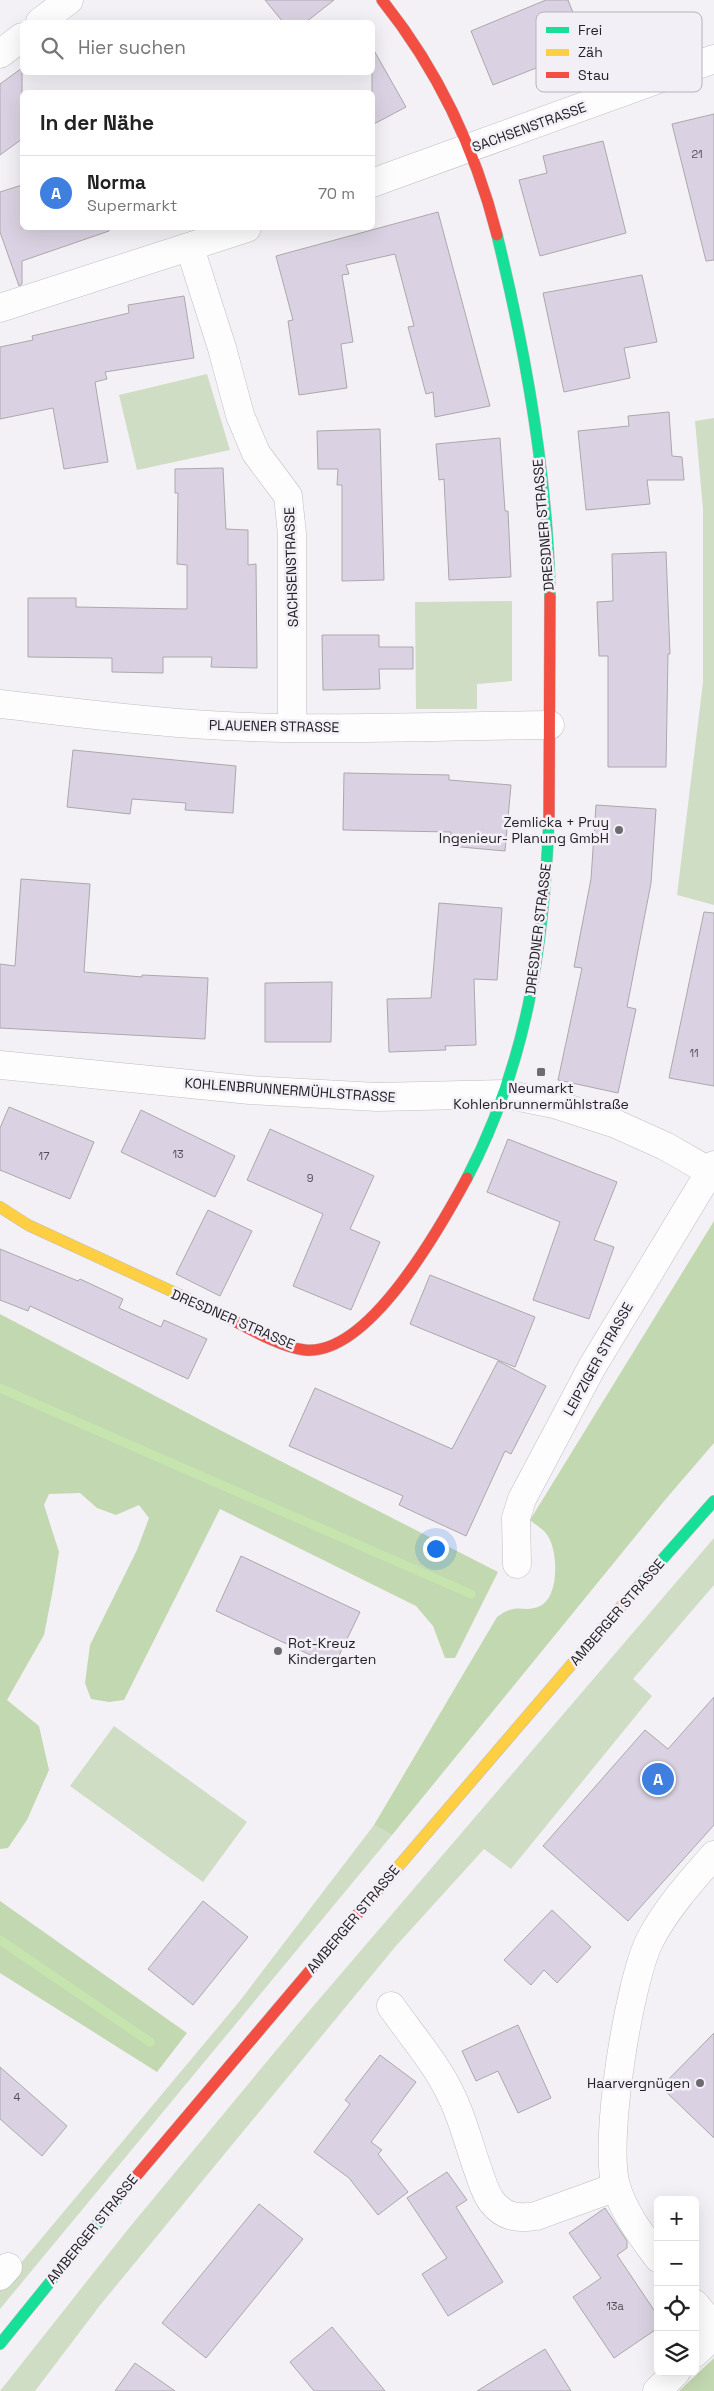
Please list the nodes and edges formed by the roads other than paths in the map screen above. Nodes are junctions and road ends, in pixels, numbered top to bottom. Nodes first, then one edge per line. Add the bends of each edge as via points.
1 (69, 0) edge
2 (382, 0) edge
3 (43, 20) edge
4 (20, 39) edge
5 (0, 54) edge
6 (714, 59) edge
7 (702, 63) edge
8 (625, 92) edge
9 (470, 149) junction
10 (375, 182) edge
11 (241, 230) edge
12 (190, 248) junction
13 (3, 301) edge
14 (0, 704) edge
15 (550, 725) junction
16 (292, 727) junction
17 (0, 1065) edge
18 (505, 1094) junction
19 (713, 1170) edge
20 (0, 1208) edge
21 (714, 1501) edge
22 (517, 1564) dead end
23 (714, 1855) edge
24 (391, 2006) dead end
25 (616, 2187) junction
26 (654, 2252) edge
27 (699, 2309) edge
28 (714, 2327) edge
29 (714, 2335) edge
30 (0, 2344) edge
31 (699, 2349) edge
32 (672, 2376) edge
33 (657, 2391) edge

1 - 3 street
2 - 9 street, DRESDNER STRASSE via 414,41
4 - 5 street
6 - 7 street, SACHSENSTRASSE
8 - 9 street, SACHSENSTRASSE
9 - 10 street, SACHSENSTRASSE
9 - 15 street, DRESDNER STRASSE via 487,197 516,313 528,378 550,592
11 - 12 street
12 - 13 street
12 - 16 street, SACHSENSTRASSE via 240,415 256,453 288,496 292,534
14 - 16 street, PLAUENER STRASSE via 208,725
15 - 16 street, PLAUENER STRASSE
15 - 18 street, DRESDNER STRASSE via 546,884 541,929 530,1002
17 - 18 street, KOHLENBRUNNERMÜHLSTRASSE via 250,1090 377,1097
18 - 19 street, KOHLENBRUNNERMÜHLSTRASSE via 554,1104 616,1124
18 - 20 street, DRESDNER STRASSE via 438,1228 405,1280 355,1330 329,1347 305,1350 278,1341 28,1225
19 - 22 street, LEIPZIGER STRASSE via 592,1367 522,1499 516,1518
21 - 30 street, AMBERGER STRASSE via 172,2132
23 - 25 street via 688,1884 650,1940 640,1965 628,2021 612,2140
24 - 25 street via 451,2095 483,2184 499,2210 508,2216 536,2216
25 - 26 street via 630,2218
27 - 28 street
29 - 31 street
32 - 33 street

